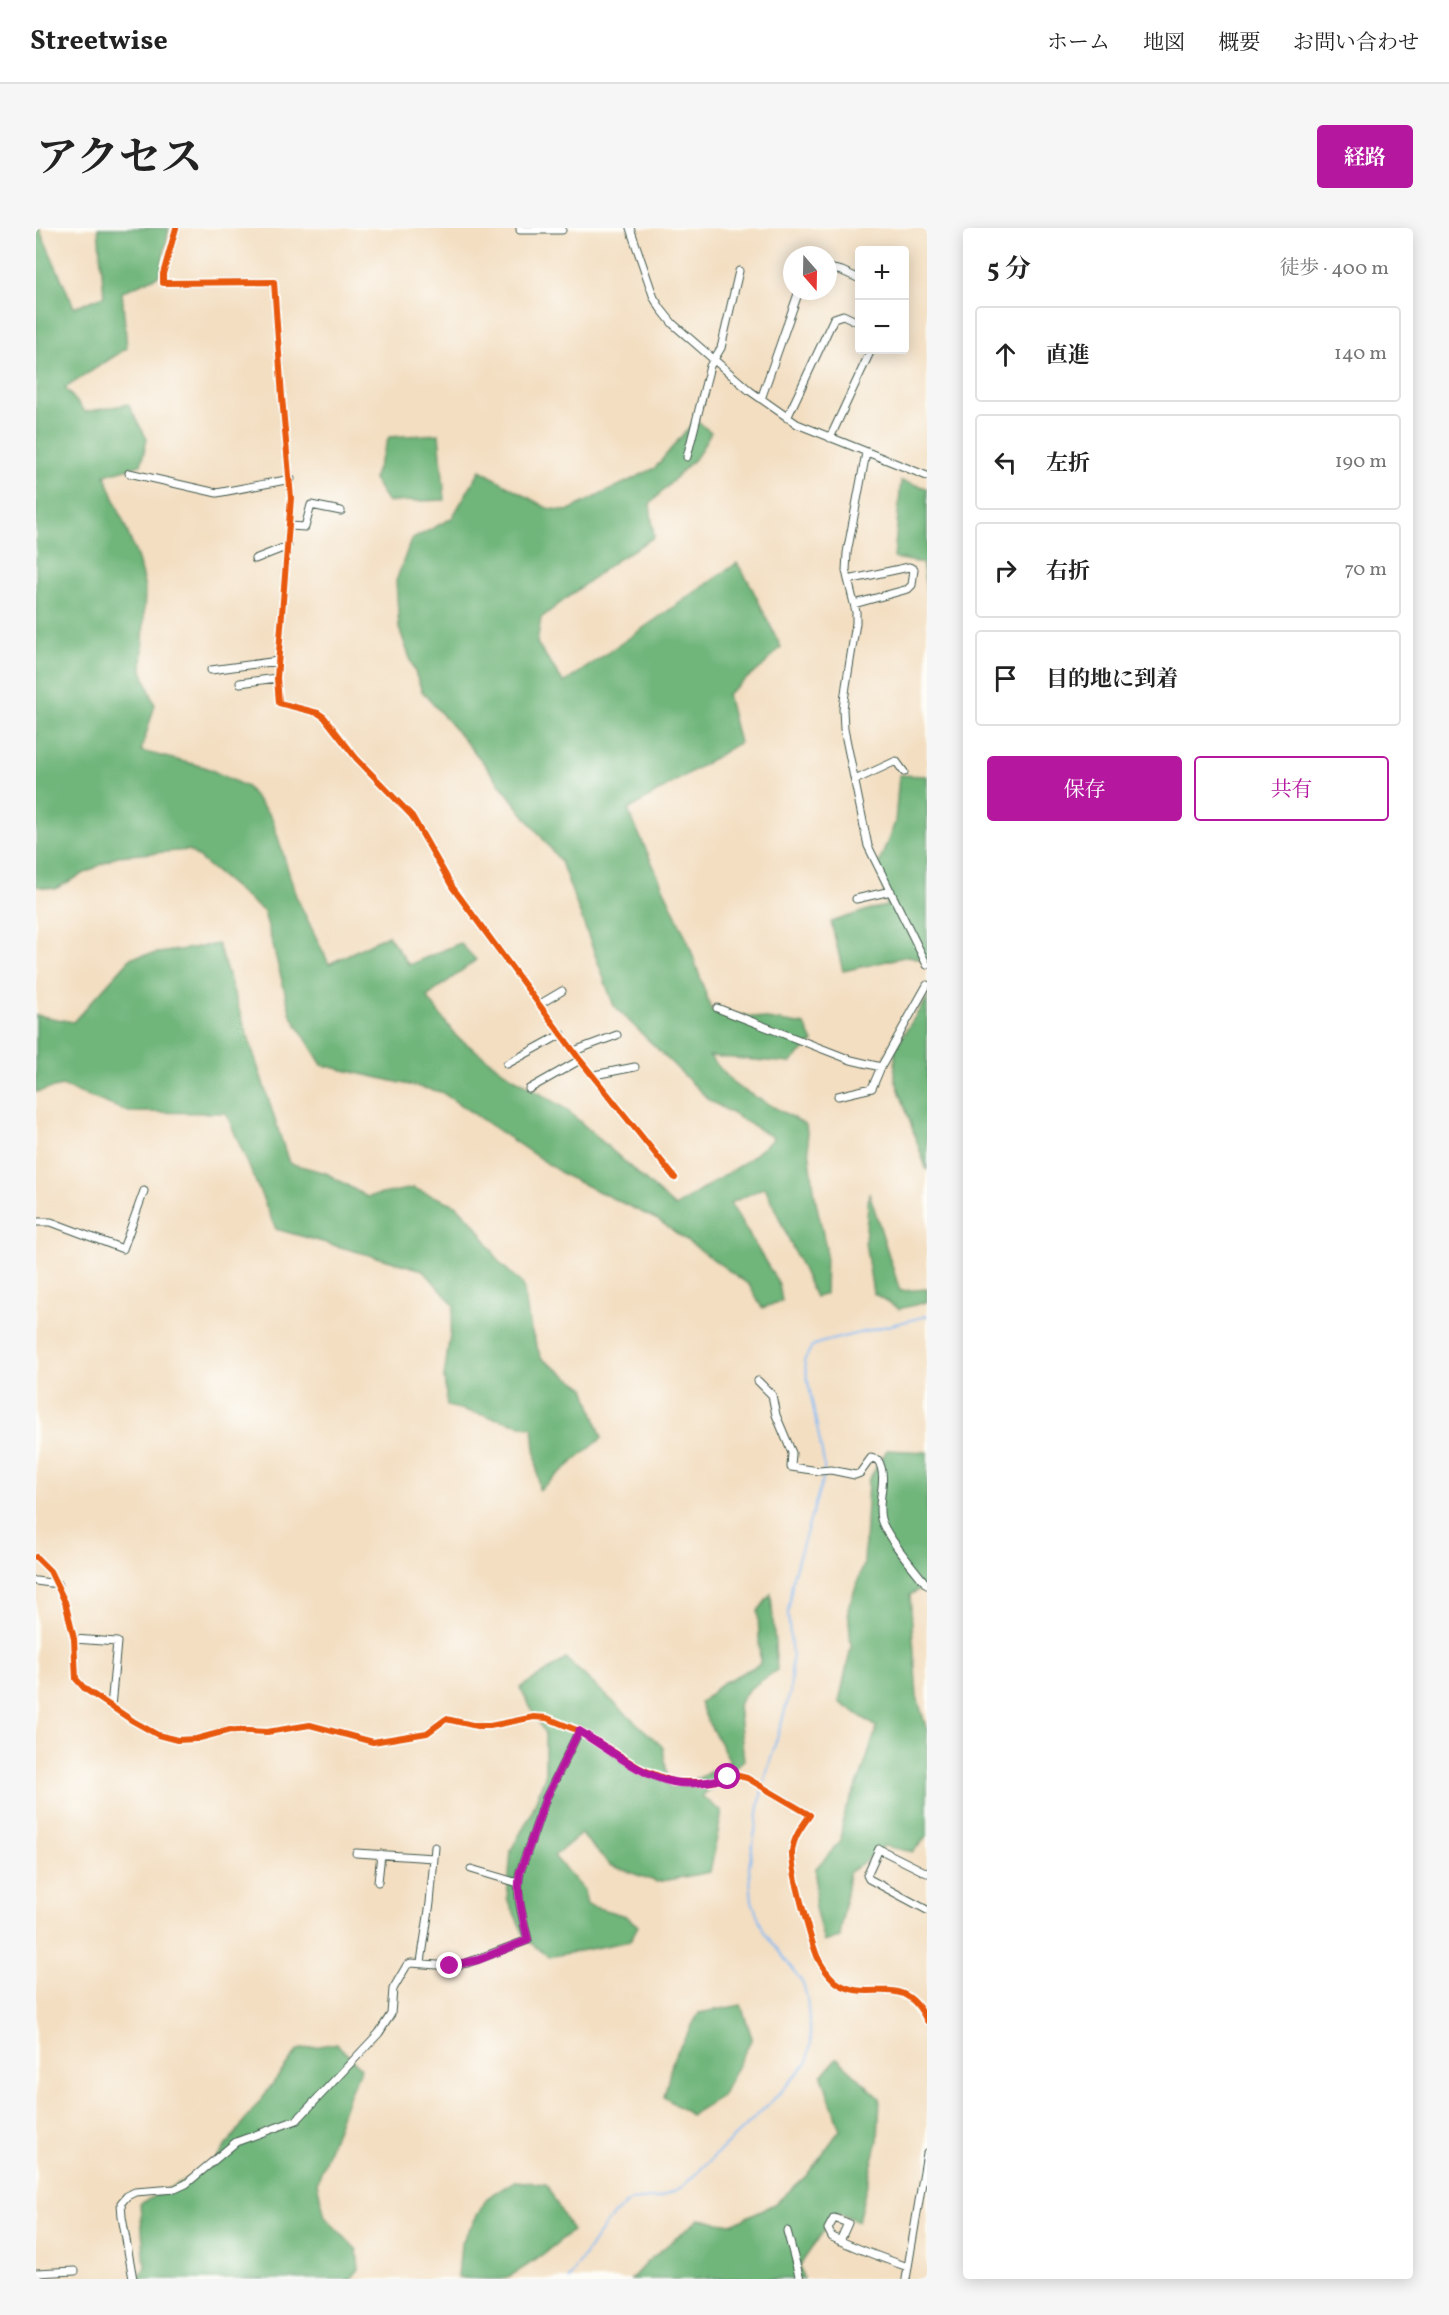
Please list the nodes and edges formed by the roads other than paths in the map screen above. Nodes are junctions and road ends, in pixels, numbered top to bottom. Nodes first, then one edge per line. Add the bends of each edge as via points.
1 (176, 228) edge
2 (520, 228) edge
3 (562, 228) edge
4 (630, 228) edge
5 (837, 270) edge
6 (738, 271) dead end
7 (855, 277) edge
8 (796, 300) edge
9 (855, 321) edge
10 (869, 354) edge
11 (715, 360) junction
12 (761, 399) junction
13 (787, 418) junction
14 (830, 438) junction
15 (866, 453) junction
16 (687, 457) dead end
17 (129, 473) dead end
18 (927, 476) edge
19 (291, 479) junction
20 (341, 511) dead end
21 (290, 526) junction
22 (288, 546) junction
23 (255, 559) dead end
24 (848, 580) junction
25 (854, 604) junction
26 (278, 661) junction
27 (211, 670) dead end
28 (277, 678) junction
29 (240, 683) dead end
30 (904, 772) dead end
31 (855, 780) junction
32 (891, 891) junction
33 (856, 899) dead end
34 (927, 966) edge
35 (927, 985) edge
36 (562, 991) dead end
37 (540, 1004) junction
38 (717, 1008) dead end
39 (562, 1034) junction
40 (617, 1035) dead end
41 (574, 1051) junction
42 (580, 1060) junction
43 (507, 1064) dead end
44 (635, 1067) dead end
45 (881, 1067) junction
46 (594, 1075) junction
47 (529, 1089) dead end
48 (838, 1096) dead end
49 (675, 1178) dead end
50 (144, 1191) dead end
51 (36, 1222) edge
52 (758, 1381) dead end
53 (36, 1557) edge
54 (36, 1581) edge
55 (57, 1584) junction
56 (927, 1585) edge
57 (74, 1639) junction
58 (111, 1707) junction
59 (579, 1731) junction
60 (435, 1847) dead end
61 (356, 1852) dead end
62 (381, 1854) junction
63 (434, 1858) junction
64 (471, 1869) dead end
65 (927, 1873) edge
66 (378, 1882) dead end
67 (518, 1883) junction
68 (927, 1910) edge
69 (421, 1962) junction
70 (927, 2021) edge
71 (927, 2153) edge
72 (787, 2231) dead end
73 (840, 2241) dead end
74 (908, 2267) junction
75 (75, 2271) dead end
76 (36, 2273) edge
77 (133, 2279) edge
78 (800, 2279) edge
79 (906, 2279) edge

1 - 19 street via 163,283 274,282
2 - 3 street
4 - 11 street via 661,309
5 - 7 street
6 - 11 street
8 - 12 street
9 - 13 street via 843,315 834,318
10 - 14 street
11 - 12 street
11 - 16 street via 710,366
12 - 13 street
13 - 14 street
14 - 15 street
15 - 18 street
15 - 24 street via 847,553
17 - 19 street via 217,493
19 - 21 street
20 - 21 street via 311,505 305,527
21 - 22 street
22 - 23 street
22 - 26 street
24 - 25 street
24 - 25 street via 914,569 908,589
25 - 31 street via 856,623 843,710
26 - 27 street
26 - 28 street
28 - 29 street
28 - 37 street via 279,703 324,717 356,758 412,816 453,888
30 - 31 street via 896,761
31 - 32 street via 868,846
32 - 33 street
32 - 34 street
35 - 45 street
36 - 37 street
37 - 39 street
38 - 45 street via 851,1060
39 - 41 street
39 - 43 street
40 - 41 street
41 - 42 street
42 - 46 street
42 - 47 street
44 - 46 street
45 - 48 street via 872,1088
46 - 49 street
50 - 51 street via 123,1249 51,1222
52 - 56 street via 772,1395 792,1454 791,1467 855,1475 871,1458 878,1460 883,1474 881,1519
53 - 55 street
54 - 55 street
55 - 57 street
57 - 58 street via 76,1679
57 - 58 street via 117,1642
58 - 59 street via 158,1735 177,1740 230,1730 267,1732 310,1725 381,1742 427,1733 446,1719 490,1726 534,1717
59 - 67 street via 546,1798
59 - 70 street via 659,1777 700,1783 741,1776 810,1815 794,1841 792,1852 795,1875 826,1972 846,1987 907,1995 921,2008
60 - 63 street
61 - 62 street
62 - 63 street
62 - 66 street
63 - 69 street
64 - 67 street
65 - 68 street via 879,1849 867,1875
67 - 69 street via 528,1940 467,1963 450,1966
69 - 77 street via 407,1965 393,1989 391,2014 379,2033 297,2120 236,2142 186,2184 127,2196 121,2203 122,2217
71 - 74 street
72 - 78 street
73 - 74 street
74 - 79 street
75 - 76 street

